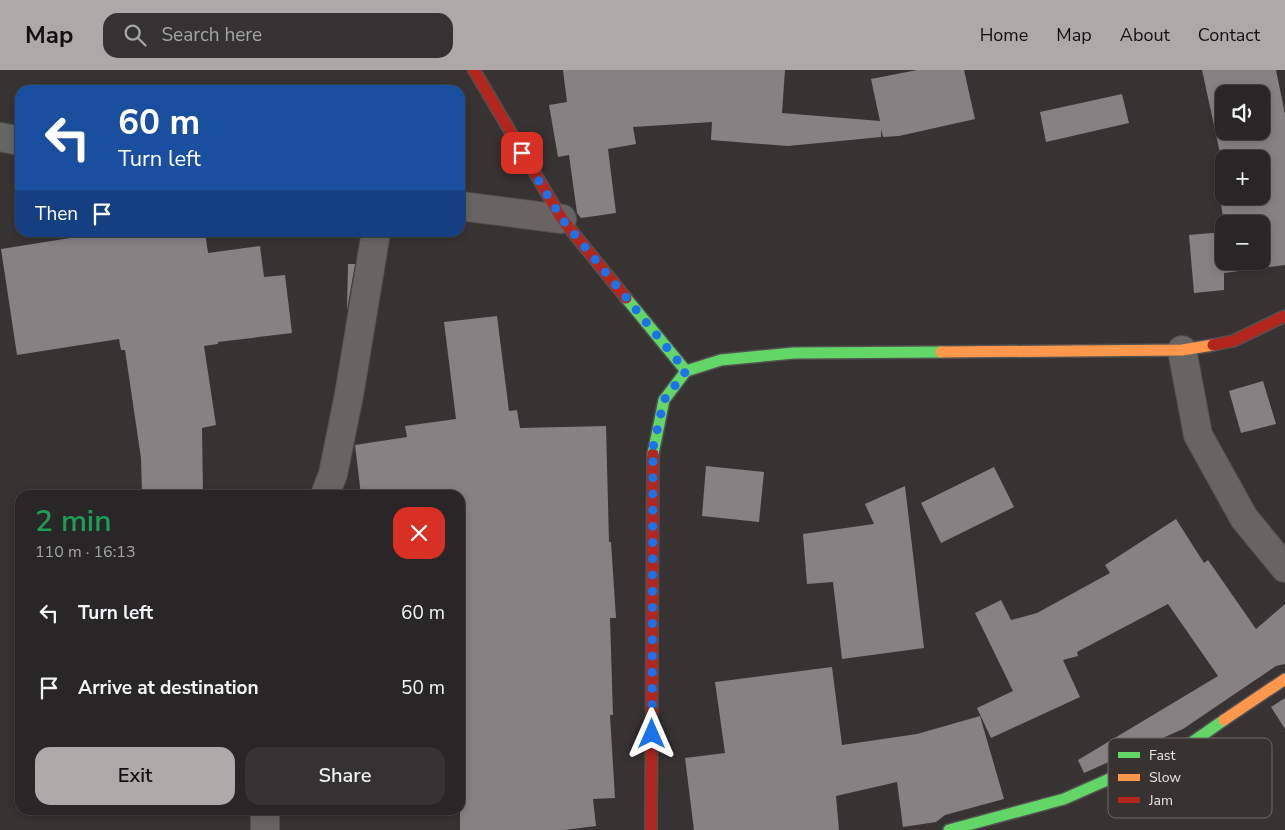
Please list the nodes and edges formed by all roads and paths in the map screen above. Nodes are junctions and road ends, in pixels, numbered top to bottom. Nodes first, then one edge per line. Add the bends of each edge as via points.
1 (474, 70) edge
2 (0, 136) edge
3 (15, 140) edge
4 (465, 207) edge
5 (562, 219) junction
6 (375, 237) edge
7 (1285, 316) edge
8 (1182, 350) junction
9 (686, 371) junction
10 (328, 490) edge
11 (1285, 568) edge
12 (1285, 679) edge
13 (1198, 738) edge
14 (1108, 780) edge
15 (265, 815) edge
16 (265, 830) edge
17 (651, 830) edge
18 (949, 830) edge

1 - 5 street
2 - 3 street
4 - 5 street
5 - 9 street
6 - 10 street via 349,396
7 - 8 street via 1233,341
8 - 9 street via 794,353 721,360
8 - 11 street via 1198,435 1244,518
9 - 17 street via 664,400 653,448
12 - 13 street
14 - 18 street via 1064,799
15 - 16 street

